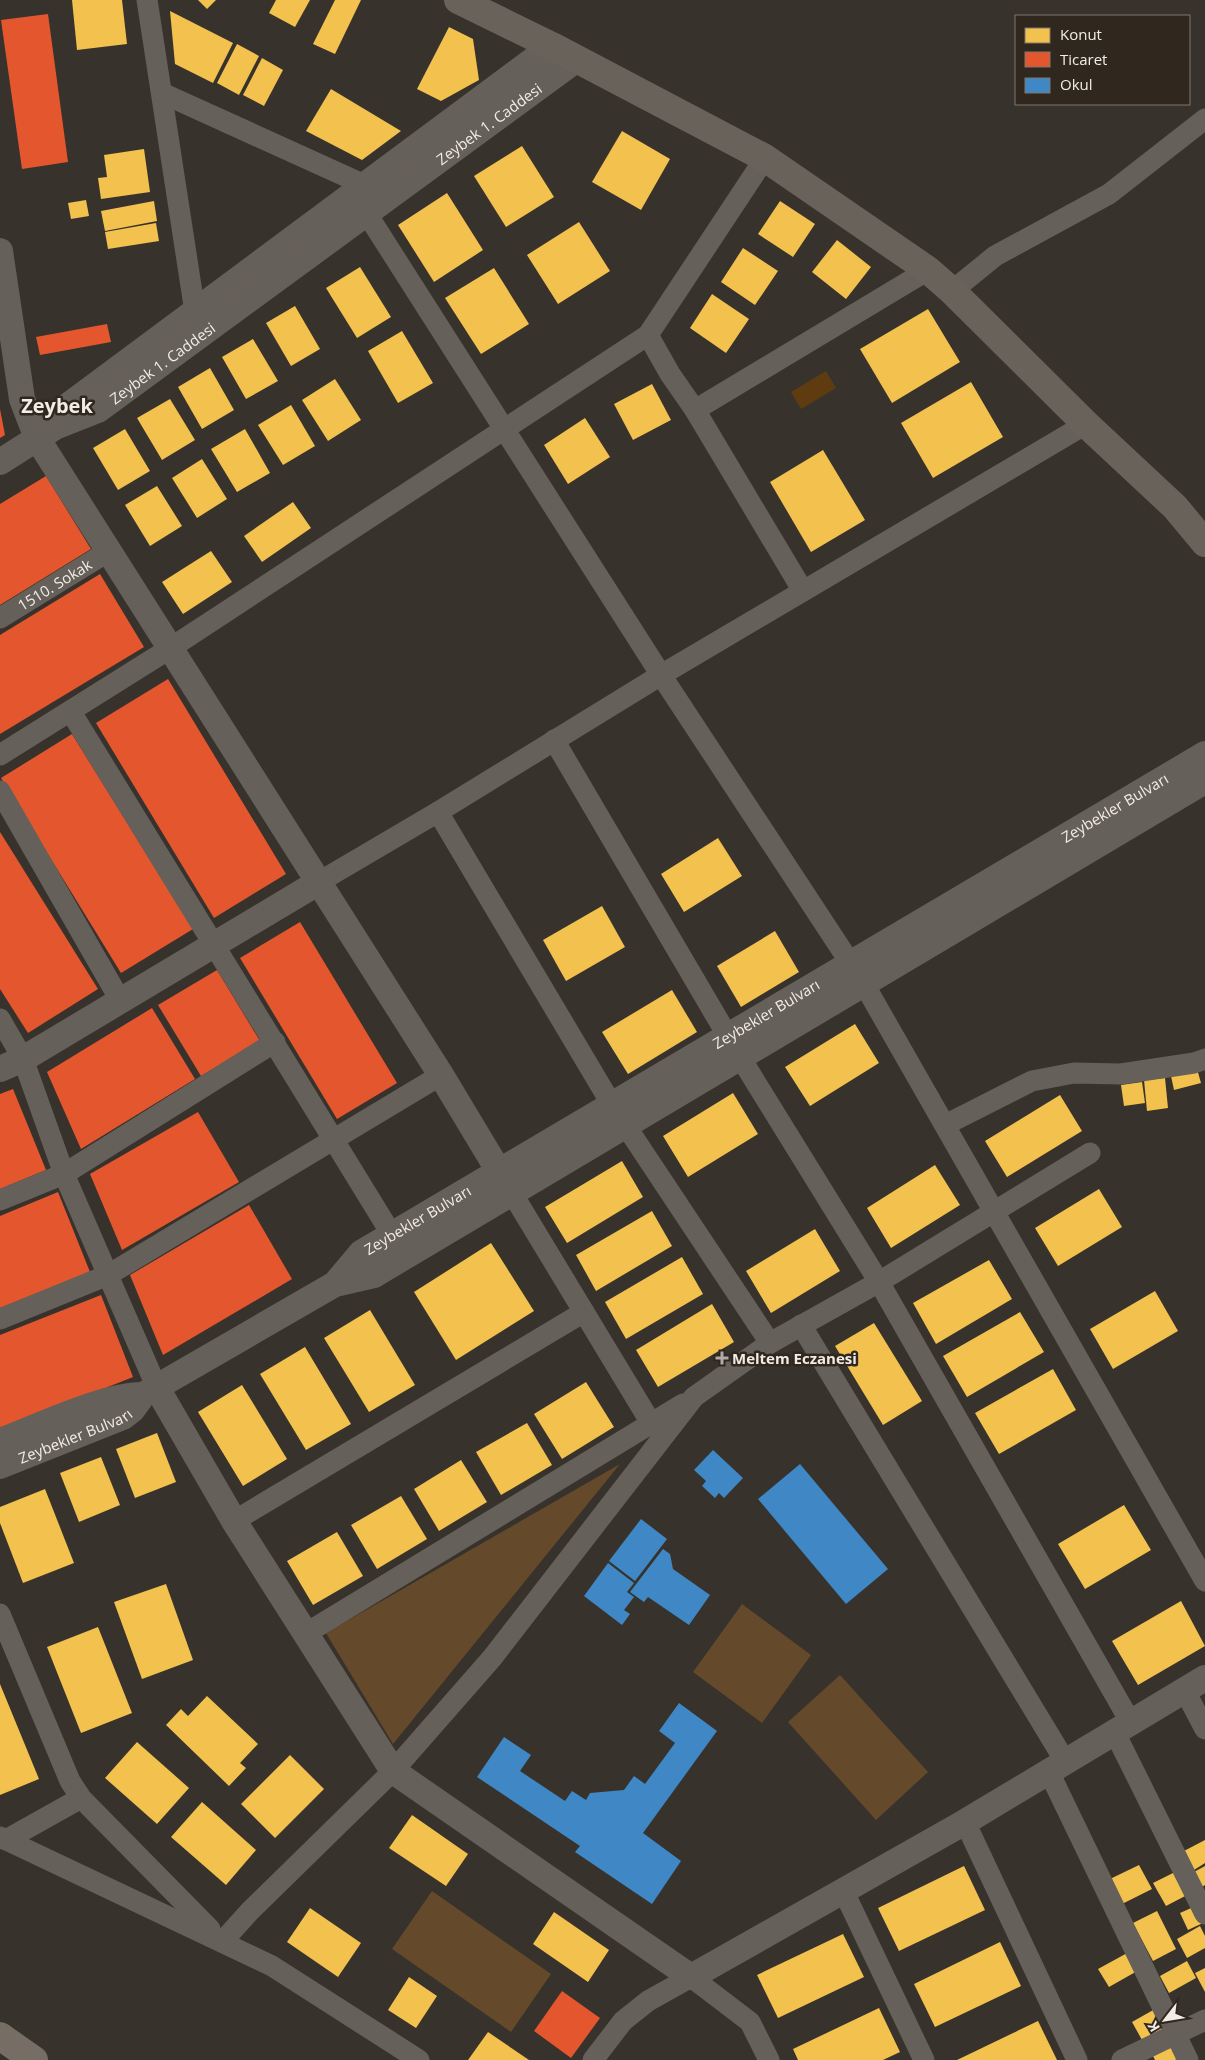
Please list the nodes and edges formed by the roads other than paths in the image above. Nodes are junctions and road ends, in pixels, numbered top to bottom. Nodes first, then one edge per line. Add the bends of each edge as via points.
1 (147, 0) edge
2 (458, 0) edge
3 (552, 46) junction
4 (577, 59) junction
5 (162, 92) junction
6 (1205, 119) edge
7 (765, 158) junction
8 (367, 186) junction
9 (367, 214) junction
10 (0, 251) edge
11 (928, 270) junction
12 (952, 291) junction
13 (3, 302) edge
14 (195, 312) junction
15 (648, 335) junction
16 (696, 410) junction
17 (1086, 424) junction
18 (505, 428) junction
19 (46, 432) junction
20 (0, 462) edge
21 (1205, 543) edge
22 (109, 551) junction
23 (803, 591) junction
24 (0, 618) edge
25 (169, 649) junction
26 (661, 675) junction
27 (71, 712) junction
28 (554, 740) junction
29 (0, 754) edge
30 (1205, 754) edge
31 (1205, 781) edge
32 (0, 791) edge
33 (438, 812) junction
34 (1098, 831) junction
35 (319, 882) junction
36 (214, 943) junction
37 (857, 973) junction
38 (120, 1000) junction
39 (0, 1019) edge
40 (275, 1042) junction
41 (734, 1046) junction
42 (1205, 1059) edge
43 (11, 1064) edge
44 (441, 1075) junction
45 (618, 1115) junction
46 (945, 1124) junction
47 (332, 1140) junction
48 (1090, 1153) dead end
49 (64, 1174) junction
50 (505, 1182) junction
51 (0, 1200) edge
52 (996, 1212) junction
53 (392, 1235) junction
54 (108, 1275) junction
55 (879, 1282) junction
56 (335, 1284) junction
57 (584, 1312) junction
58 (0, 1319) edge
59 (801, 1325) junction
60 (770, 1343) junction
61 (150, 1391) junction
62 (694, 1397) junction
63 (651, 1423) junction
64 (0, 1441) edge
65 (0, 1466) edge
66 (234, 1521) junction
67 (1205, 1580) edge
68 (0, 1614) edge
69 (305, 1634) junction
70 (1195, 1684) edge
71 (1123, 1728) junction
72 (1205, 1729) edge
73 (1056, 1766) junction
74 (393, 1772) junction
75 (81, 1798) junction
76 (965, 1822) junction
77 (3, 1838) edge
78 (844, 1890) junction
79 (1205, 1914) edge
80 (222, 1942) junction
81 (691, 1977) junction
82 (1205, 2020) edge
83 (1175, 2035) junction
84 (0, 2036) edge
85 (34, 2060) edge
86 (419, 2060) edge
87 (593, 2060) edge
88 (769, 2060) edge
89 (924, 2060) edge
90 (1078, 2060) edge
91 (1122, 2060) edge
92 (1188, 2060) edge

1 - 5 street
2 - 3 main road
3 - 4 main road
3 - 8 street, Zeybek 1. Caddesi
4 - 7 main road
4 - 9 street, Zeybek 1. Caddesi
5 - 8 street
5 - 14 street
6 - 12 street via 1109,194 995,256
7 - 11 main road
7 - 15 street
8 - 14 street, Zeybek 1. Caddesi
9 - 18 street
9 - 19 street, Zeybek 1. Caddesi via 98,410
10 - 13 street
11 - 12 main road
11 - 16 street
12 - 17 main road
13 - 19 street via 22,399
14 - 19 street, Zeybek 1. Caddesi via 66,408
15 - 16 street
15 - 18 street
16 - 23 street
17 - 21 main road via 1175,507
17 - 23 street
18 - 25 street
18 - 26 street
19 - 20 street
19 - 22 street
22 - 24 street, 1510. Sokak
22 - 25 street
23 - 26 street
25 - 27 street
25 - 35 street
26 - 28 street
26 - 37 street
27 - 29 street
27 - 36 street
28 - 33 street
28 - 41 street
30 - 34 street, Zeybekler Bulvarı
31 - 34 street, Zeybekler Bulvarı
32 - 38 street
33 - 35 street
33 - 45 street
34 - 37 street, Zeybekler Bulvarı
35 - 36 street
35 - 44 street
36 - 38 street
36 - 40 street
37 - 41 street, Zeybekler Bulvarı
37 - 46 street
38 - 43 street
39 - 43 street
40 - 47 street
40 - 49 street
41 - 45 street, Zeybekler Bulvarı
41 - 55 street
42 - 46 street via 1121,1074 1074,1073 1032,1081
43 - 49 street
44 - 47 street
44 - 50 street
45 - 50 street, Zeybekler Bulvarı
45 - 60 street
46 - 52 street
47 - 53 street
47 - 54 street
48 - 52 street
49 - 51 street
49 - 54 street
50 - 53 street, Zeybekler Bulvarı
50 - 56 street, Zeybekler Bulvarı via 374,1275
50 - 57 street
52 - 55 street
52 - 67 street
53 - 56 street, Zeybekler Bulvarı via 361,1253
54 - 58 street
54 - 61 street
55 - 59 street
55 - 71 street
56 - 61 street, Zeybekler Bulvarı
57 - 63 street
57 - 66 street
59 - 60 street
59 - 73 street
60 - 62 street
61 - 64 street, Zeybekler Bulvarı via 96,1404
61 - 65 street, Zeybekler Bulvarı via 123,1417
61 - 66 street
62 - 63 street
62 - 74 street via 492,1658
63 - 69 street
66 - 69 street
68 - 75 street via 70,1780
69 - 74 street
70 - 71 street
70 - 72 street
71 - 73 street
71 - 79 street
73 - 76 street
73 - 83 street
74 - 80 street
74 - 81 street
75 - 77 street
75 - 80 street
76 - 78 street
76 - 90 street
77 - 80 street
78 - 81 street
78 - 89 street
80 - 86 street via 272,1966
81 - 87 street via 648,2001 623,2020
81 - 88 street via 750,2022
82 - 83 street
83 - 91 street
83 - 92 street
84 - 85 highway

